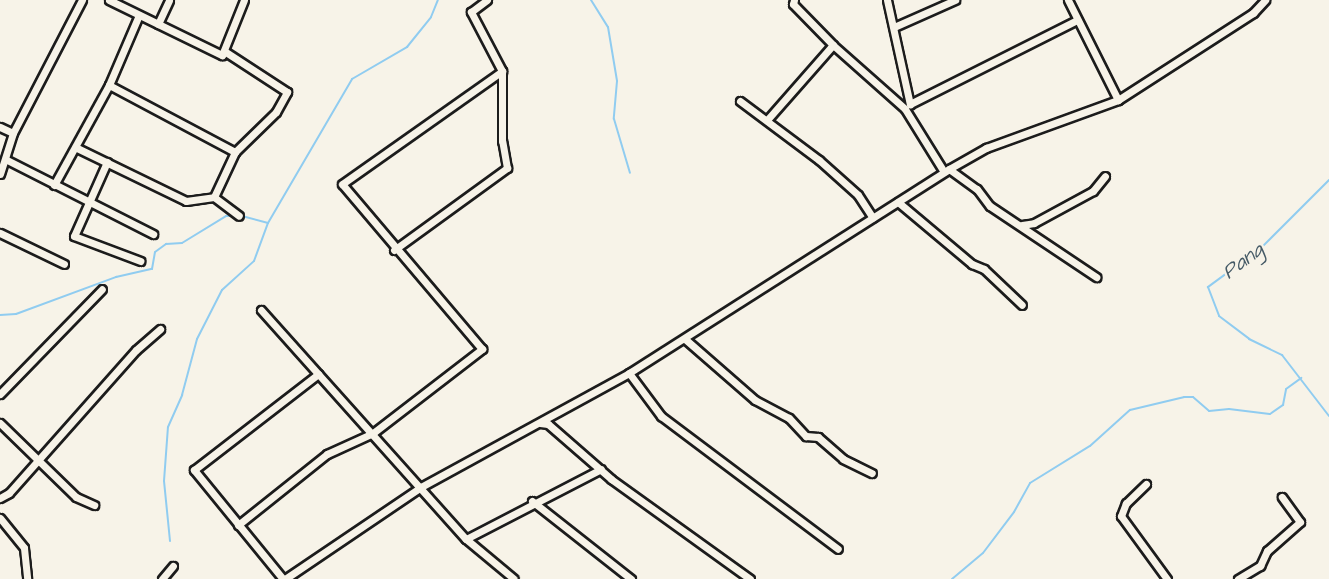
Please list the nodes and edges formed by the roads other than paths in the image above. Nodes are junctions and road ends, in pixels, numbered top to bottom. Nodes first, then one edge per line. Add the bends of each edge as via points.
1 (82, 0) edge
2 (109, 0) edge
3 (169, 0) edge
4 (244, 0) edge
5 (487, 0) edge
6 (794, 0) edge
7 (887, 0) edge
8 (956, 0) edge
9 (1068, 0) edge
10 (1264, 0) edge
11 (139, 15) junction
12 (1077, 20) junction
13 (158, 24) junction
14 (894, 27) junction
15 (833, 45) junction
16 (224, 51) junction
17 (502, 72) junction
18 (109, 85) junction
19 (1118, 100) junction
20 (740, 101) dead end
21 (912, 103) junction
22 (905, 109) junction
23 (767, 120) junction
24 (0, 127) edge
25 (13, 133) junction
26 (77, 148) junction
27 (235, 152) junction
28 (7, 160) junction
29 (107, 162) junction
30 (947, 171) junction
31 (0, 174) edge
32 (1105, 176) dead end
33 (54, 185) junction
34 (214, 197) junction
35 (87, 202) junction
36 (898, 202) junction
37 (239, 216) dead end
38 (873, 218) junction
39 (1022, 225) junction
40 (0, 233) edge
41 (153, 234) dead end
42 (394, 250) junction
43 (140, 261) dead end
44 (64, 264) dead end
45 (1096, 277) dead end
46 (102, 289) dead end
47 (1022, 304) dead end
48 (261, 310) dead end
49 (160, 329) dead end
50 (685, 339) junction
51 (629, 373) junction
52 (318, 374) junction
53 (0, 394) edge
54 (0, 423) edge
55 (540, 423) junction
56 (373, 433) junction
57 (39, 459) junction
58 (601, 469) junction
59 (872, 473) dead end
60 (1146, 484) dead end
61 (421, 487) junction
62 (1282, 497) dead end
63 (0, 498) edge
64 (532, 501) junction
65 (94, 505) dead end
66 (0, 518) edge
67 (238, 525) junction
68 (466, 539) junction
69 (838, 549) dead end
70 (173, 566) dead end
71 (27, 579) edge
72 (162, 579) edge
73 (284, 579) edge
74 (514, 579) edge
75 (631, 579) edge
76 (750, 579) edge
77 (1167, 579) edge
78 (1238, 579) edge

1 - 25 street
2 - 11 street
3 - 13 street
4 - 16 street
5 - 17 street via 471,12
6 - 15 street via 793,4
7 - 14 street
8 - 14 street
9 - 12 street
10 - 19 street via 1253,13
11 - 13 street
11 - 18 street
12 - 19 street
12 - 21 street
13 - 16 street via 222,55
14 - 21 street
15 - 22 street
15 - 23 street
16 - 27 street via 287,92 276,112
17 - 42 street via 502,141 507,168
17 - 42 street via 342,184
18 - 26 street
18 - 27 street
19 - 30 street via 986,148
20 - 23 street
21 - 22 street
22 - 30 street
23 - 38 street via 858,195
24 - 25 street
25 - 28 street
26 - 29 street
26 - 33 street
27 - 34 street
28 - 31 street
28 - 33 street
29 - 34 street via 186,201
29 - 35 street
30 - 36 street
30 - 39 street via 977,189 990,206
32 - 39 street via 1093,191 1034,223
33 - 35 street
34 - 37 street
35 - 41 street
35 - 43 street via 74,236
36 - 38 street
36 - 47 street
38 - 50 street
39 - 45 street
40 - 44 street
42 - 56 street via 482,349
46 - 53 street
48 - 52 street
49 - 57 street via 136,350
50 - 51 street
50 - 59 street via 755,400 789,418 806,436 818,437 843,459
51 - 55 street
51 - 69 street via 661,416
52 - 56 street
52 - 67 street via 194,470
54 - 57 street
55 - 58 street via 548,424
55 - 61 street
56 - 61 street
56 - 67 street via 327,454
57 - 63 street
57 - 65 street via 76,497
58 - 64 street
58 - 76 street
60 - 77 street via 1125,503 1121,516
61 - 68 street
61 - 73 street
62 - 78 street via 1300,522 1267,551 1260,566
64 - 68 street
64 - 75 street
66 - 71 street via 24,548
67 - 73 street
68 - 74 street
70 - 72 street

